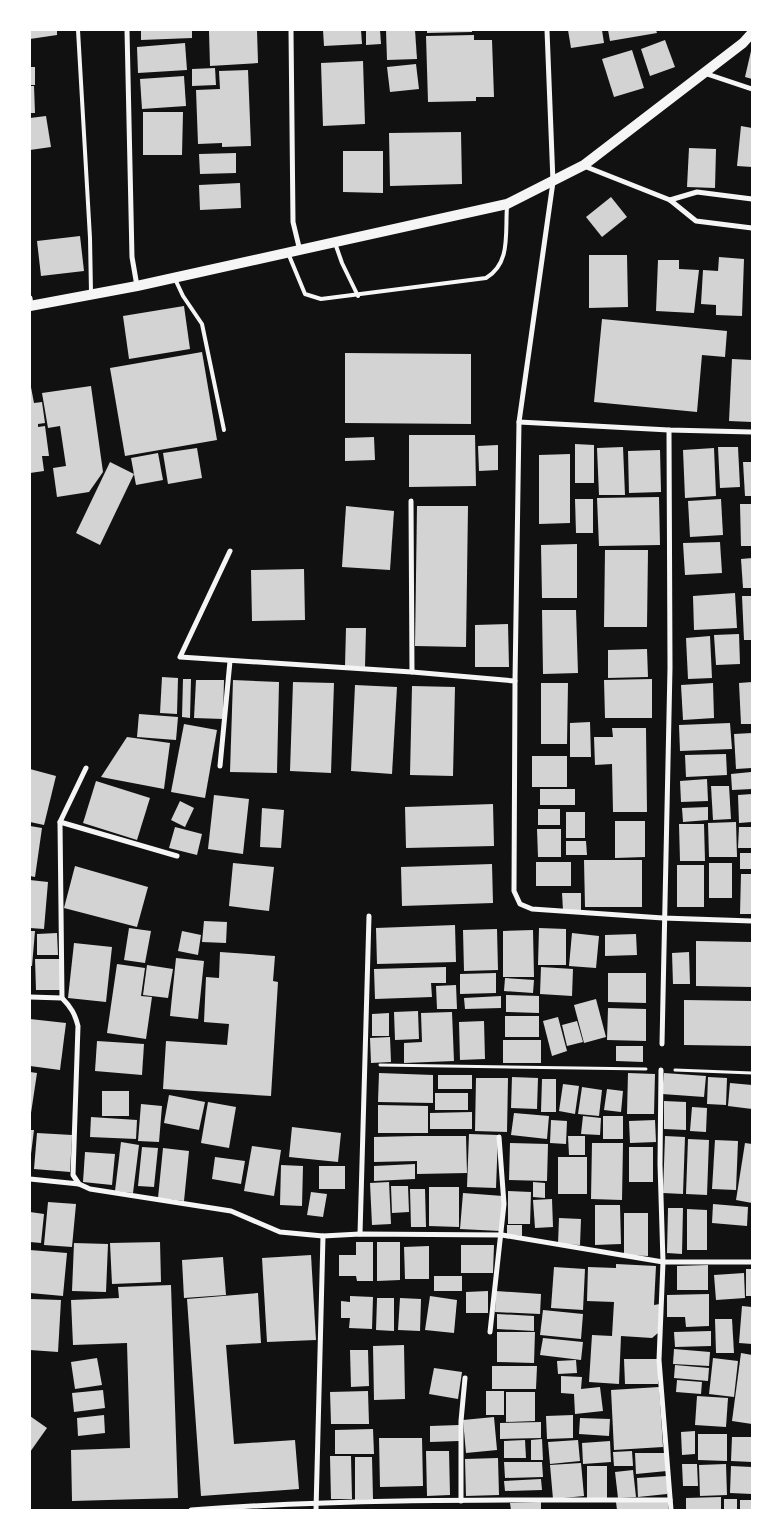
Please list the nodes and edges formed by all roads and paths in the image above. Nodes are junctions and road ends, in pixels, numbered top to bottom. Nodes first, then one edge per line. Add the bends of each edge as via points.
1 (78, 30) edge
2 (127, 30) edge
3 (291, 30) edge
4 (547, 30) edge
5 (752, 33) edge
6 (748, 44) edge
7 (704, 73) junction
8 (752, 89) edge
9 (584, 166) junction
10 (553, 182) junction
11 (752, 199) edge
12 (670, 200) junction
13 (508, 204) junction
14 (752, 228) edge
15 (335, 243) junction
16 (300, 250) junction
17 (288, 253) junction
18 (174, 278) junction
19 (137, 286) junction
20 (91, 295) junction
21 (358, 296) junction
22 (30, 303) edge
23 (519, 422) junction
24 (224, 430) dead end
25 (669, 430) junction
26 (752, 432) edge
27 (411, 501) dead end
28 (230, 551) dead end
29 (230, 661) junction
30 (412, 672) junction
31 (515, 681) junction
32 (220, 766) dead end
33 (86, 768) dead end
34 (60, 822) junction
35 (177, 856) dead end
36 (369, 916) dead end
37 (663, 918) junction
38 (752, 921) edge
39 (30, 997) edge
40 (62, 998) junction
41 (662, 1044) dead end
42 (363, 1064) junction
43 (661, 1070) junction
44 (752, 1073) edge
45 (499, 1137) dead end
46 (30, 1179) edge
47 (79, 1184) junction
48 (360, 1234) junction
49 (502, 1235) junction
50 (323, 1236) junction
51 (663, 1262) junction
52 (752, 1262) edge
53 (490, 1332) dead end
54 (465, 1378) dead end
55 (670, 1500) junction
56 (461, 1501) junction
57 (315, 1504) junction
58 (191, 1510) edge
59 (316, 1510) edge
60 (671, 1510) edge

1 - 20 lane
2 - 19 street via 132,257
3 - 16 street via 293,222
4 - 10 street
5 - 6 main road
6 - 7 main road
7 - 8 street
7 - 9 main road
9 - 10 main road
9 - 12 street
10 - 13 main road
10 - 23 street
11 - 12 street via 697,192
12 - 14 street via 696,221
13 - 15 main road
13 - 21 lane via 504,259 498,271 486,278
15 - 16 main road
15 - 21 lane
16 - 17 main road
17 - 18 main road
17 - 21 lane via 305,294 321,299
18 - 19 main road
18 - 24 lane via 202,324
19 - 20 main road
20 - 22 main road
23 - 25 street
23 - 31 street
25 - 26 street
25 - 37 street via 670,668
27 - 30 street
28 - 29 street via 180,657
29 - 30 street
29 - 32 street
30 - 31 street
31 - 37 street via 514,891 520,904 532,909
33 - 34 street
34 - 35 street
34 - 40 street
36 - 42 street
37 - 38 street
37 - 41 street
39 - 40 street
40 - 47 street via 71,1008 78,1026 73,1175
42 - 43 path
42 - 48 street
43 - 44 path
43 - 51 street
45 - 49 street via 504,1204
46 - 47 street
47 - 50 street via 90,1189 231,1212 280,1232
48 - 49 street
48 - 50 street
49 - 51 street
49 - 53 street
50 - 57 street
51 - 52 street
51 - 55 street via 659,1360
54 - 56 street via 461,1416
55 - 56 street
55 - 60 street
56 - 57 street
57 - 58 street
57 - 59 street

